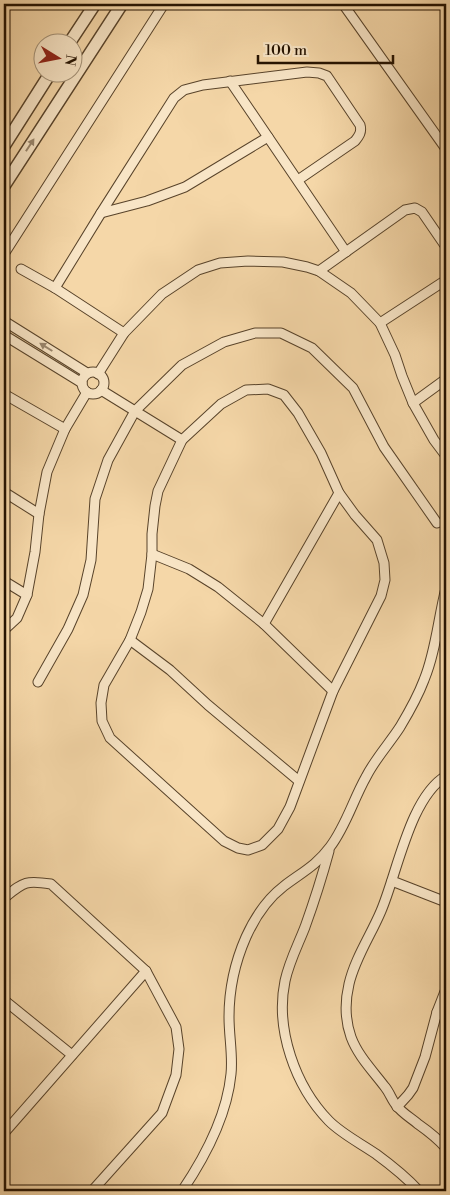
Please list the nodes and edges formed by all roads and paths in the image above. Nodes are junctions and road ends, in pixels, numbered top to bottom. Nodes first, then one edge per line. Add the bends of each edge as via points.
1 (95, 4) edge
2 (122, 4) edge
3 (164, 4) edge
4 (342, 4) edge
5 (77, 32) edge
6 (230, 81) junction
7 (45, 82) edge
8 (268, 137) junction
9 (4, 146) edge
10 (446, 149) edge
11 (298, 180) junction
12 (4, 186) edge
13 (101, 213) junction
14 (446, 247) edge
15 (346, 252) junction
16 (4, 254) edge
17 (21, 269) dead end
18 (319, 272) junction
19 (446, 280) edge
20 (55, 288) junction
21 (4, 321) edge
22 (380, 323) junction
23 (124, 333) junction
24 (4, 335) edge
25 (87, 373) junction
26 (98, 374) junction
27 (446, 379) edge
28 (82, 383) junction
29 (101, 390) junction
30 (87, 392) junction
31 (4, 394) edge
32 (413, 403) junction
33 (135, 411) junction
34 (65, 429) junction
35 (182, 440) junction
36 (446, 456) edge
37 (4, 492) edge
38 (339, 493) junction
39 (39, 514) junction
40 (436, 523) dead end
41 (152, 554) junction
42 (4, 581) edge
43 (446, 588) edge
44 (27, 595) junction
45 (264, 624) junction
46 (4, 630) edge
47 (130, 640) junction
48 (38, 682) dead end
49 (333, 691) junction
50 (446, 776) edge
51 (299, 781) junction
52 (331, 846) junction
53 (392, 881) junction
54 (4, 898) edge
55 (446, 902) edge
56 (146, 971) junction
57 (446, 989) edge
58 (4, 1000) edge
59 (437, 1012) junction
60 (446, 1018) edge
61 (72, 1055) junction
62 (397, 1107) junction
63 (4, 1133) edge
64 (446, 1148) edge
65 (92, 1191) edge
66 (182, 1191) edge
67 (418, 1191) edge

1 - 5 street
12 -> 2 street
3 - 16 street
4 - 10 street
6 - 8 street
6 - 11 street via 307,72 327,76 361,130 355,141
6 - 13 street via 184,90 174,98
7 - 9 street
8 - 11 street
8 - 13 street via 185,187
11 - 15 street
13 - 20 street
14 - 15 street via 422,212 415,208 405,210
15 - 18 street
17 - 20 street
18 - 22 street via 352,293
18 - 23 street via 283,262 220,263 198,270 162,294
19 - 22 street
20 - 23 street
25 -> 21 street
22 - 32 street
23 - 26 street
24 - 28 street
25 - 26 street
25 - 28 street
26 - 29 street via 103,379
27 - 32 street
28 - 30 street
29 - 30 street via 94,394
29 - 33 street
30 - 34 street
31 - 34 street
32 - 36 street
33 - 35 street
33 - 40 street via 182,365 224,342 255,333 281,333 312,348 353,388 384,447
33 - 48 street via 108,460 95,499 91,560 83,595 68,630
34 - 39 street via 47,472
35 - 38 street via 221,404 246,390 268,390 284,395 321,453
35 - 41 street via 158,491
37 - 39 street
38 - 45 street
38 - 49 street via 377,540 384,563 384,580 381,596
39 - 44 street
41 - 45 street via 189,569 218,587
41 - 47 street via 148,589
42 - 44 street
43 - 52 street via 425,679 401,725 370,768
44 - 46 street via 17,618
45 - 49 street
47 - 51 street via 170,670
47 - 51 street via 104,685 102,722 110,738 224,841 248,850 262,846 278,829
49 - 51 street
50 - 53 street via 423,801
52 - 66 street via 314,865 267,902 255,918 241,949 230,990 232,1061 225,1106 214,1135
52 - 67 street via 285,979 283,1013 289,1050 306,1089 330,1122 387,1162
53 - 55 street
53 - 62 street via 353,971 346,1008 348,1025 360,1055
54 - 56 street via 22,884 33,881 51,884
56 - 61 street
56 - 65 street via 176,1027 179,1049 176,1075 162,1113
57 - 59 street
58 - 61 street
59 - 60 street
59 - 62 street via 413,1088
61 - 63 street
62 - 64 street

